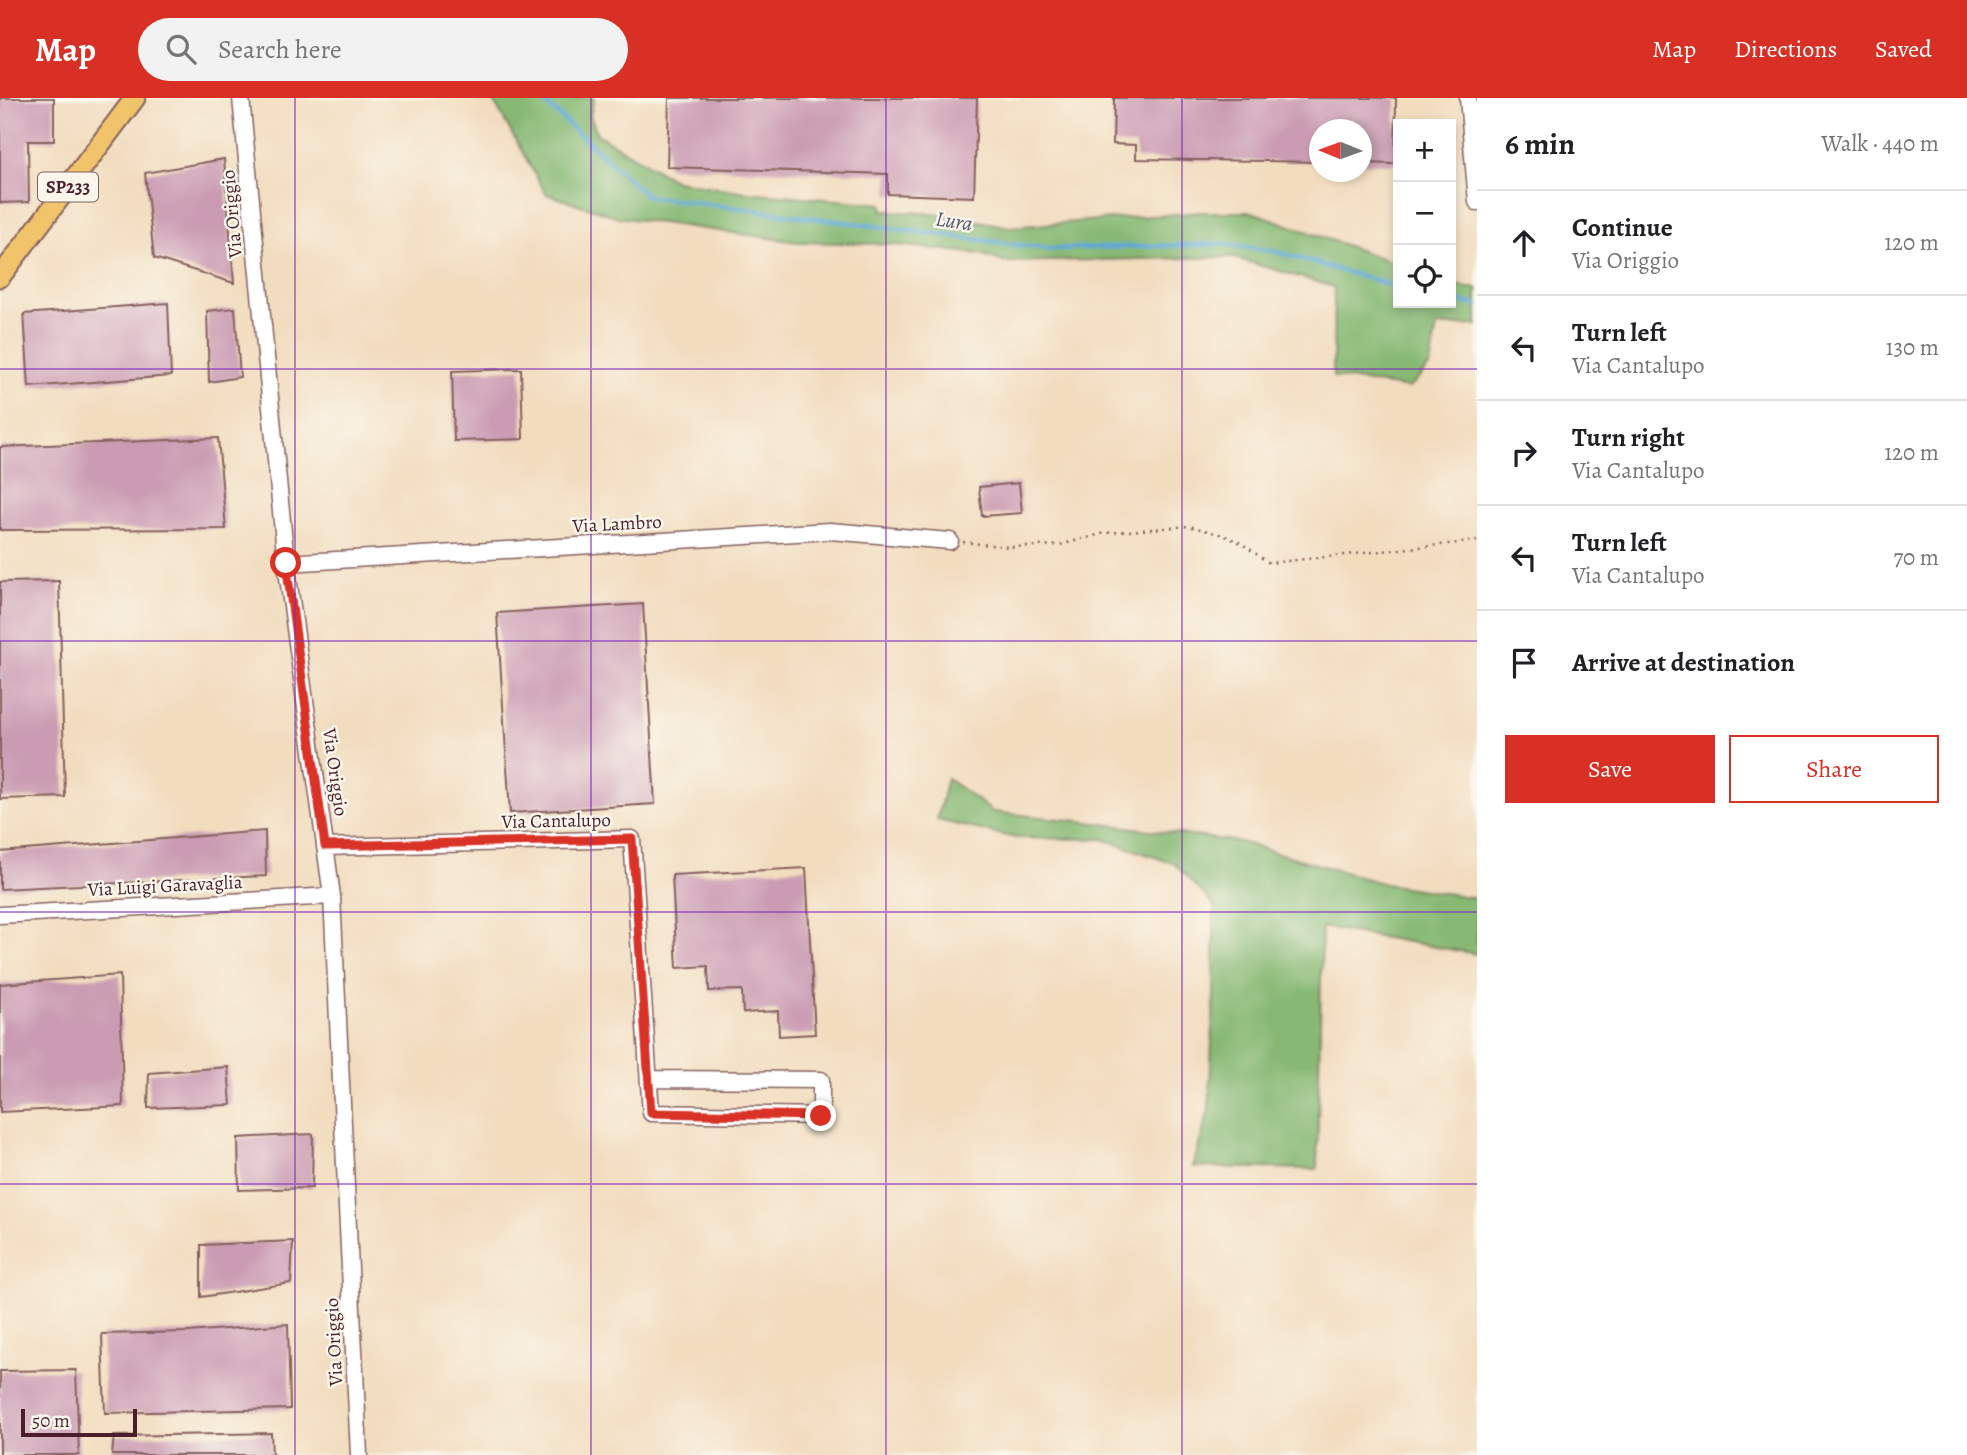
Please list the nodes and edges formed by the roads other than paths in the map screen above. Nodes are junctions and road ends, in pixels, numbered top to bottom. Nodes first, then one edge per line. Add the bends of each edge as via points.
1 (135, 98) edge
2 (1468, 98) edge
3 (242, 100) edge
4 (1477, 202) edge
5 (0, 277) edge
6 (950, 541) road end
7 (286, 563) junction
8 (325, 846) junction
9 (332, 896) junction
10 (0, 915) edge
11 (649, 1079) junction
12 (359, 1455) edge

1 - 5 main road, SP233
2 - 4 street
3 - 7 street, Via Origgio
6 - 7 street, Via Lambro via 830,531
7 - 8 street, Via Origgio
8 - 9 street, Via Origgio
8 - 11 street, Via Cantalupo via 632,839
9 - 10 street, Via Luigi Garavaglia
9 - 12 street, Via Origgio
11 - 11 street, Via Cantalupo via 651,1113 821,1116 821,1080

